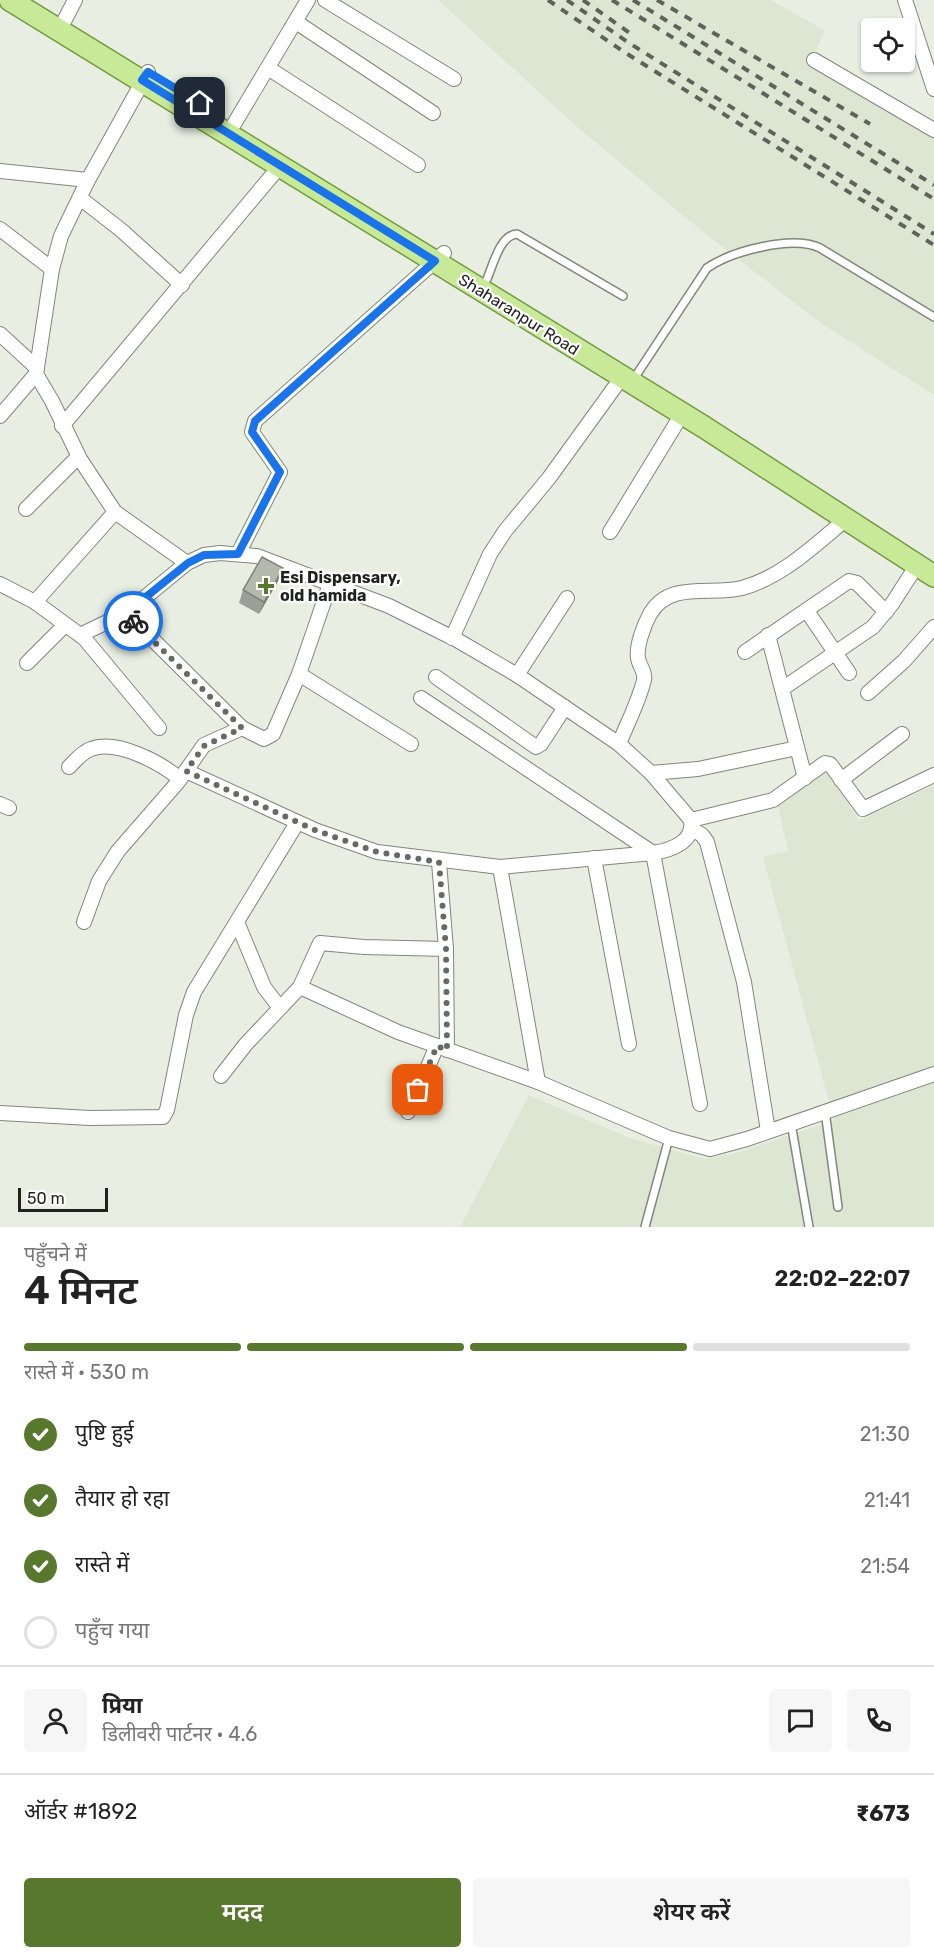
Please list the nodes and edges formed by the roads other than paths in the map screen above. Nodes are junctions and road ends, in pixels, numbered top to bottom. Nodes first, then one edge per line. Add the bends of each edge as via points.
1 (10, 0) edge
2 (32, 0) edge
3 (75, 0) edge
4 (308, 0) edge
5 (325, 0) edge
6 (904, 0) edge
7 (296, 22) junction
8 (62, 24) junction
9 (814, 60) dead end
10 (268, 68) junction
11 (145, 76) junction
12 (454, 79) dead end
13 (934, 89) edge
14 (433, 112) dead end
15 (234, 124) junction
16 (934, 130) edge
17 (418, 165) dead end
18 (280, 166) junction
19 (0, 171) edge
20 (88, 180) junction
21 (80, 198) junction
22 (0, 229) edge
23 (439, 257) junction
24 (52, 269) junction
25 (487, 279) junction
26 (182, 285) junction
27 (623, 296) dead end
28 (934, 317) edge
29 (0, 334) edge
30 (36, 371) junction
31 (630, 378) junction
32 (682, 414) junction
33 (0, 416) edge
34 (62, 426) junction
35 (78, 456) junction
36 (26, 509) dead end
37 (115, 512) junction
38 (845, 520) junction
39 (610, 532) dead end
40 (238, 554) junction
41 (188, 563) junction
42 (928, 568) edge
43 (0, 584) edge
44 (330, 584) junction
45 (567, 598) dead end
46 (35, 603) junction
47 (807, 611) junction
48 (886, 612) junction
49 (126, 613) junction
50 (64, 626) junction
51 (934, 627) edge
52 (80, 635) junction
53 (768, 635) junction
54 (452, 638) junction
55 (745, 652) dead end
56 (835, 653) junction
57 (27, 663) dead end
58 (849, 673) dead end
59 (299, 674) junction
60 (517, 675) junction
61 (436, 677) dead end
62 (782, 689) junction
63 (868, 693) dead end
64 (421, 698) dead end
65 (565, 707) junction
66 (159, 728) dead end
67 (242, 728) junction
68 (902, 734) dead end
69 (411, 744) dead end
70 (619, 744) junction
71 (797, 748) junction
72 (69, 767) dead end
73 (651, 773) junction
74 (183, 775) junction
75 (934, 775) edge
76 (805, 778) junction
77 (841, 780) junction
78 (297, 822) junction
79 (691, 824) junction
80 (653, 853) junction
81 (594, 858) junction
82 (439, 862) junction
83 (500, 867) junction
84 (84, 922) dead end
85 (237, 922) junction
86 (446, 949) junction
87 (300, 987) junction
88 (280, 1008) junction
89 (629, 1044) dead end
90 (442, 1048) junction
91 (934, 1074) edge
92 (221, 1076) dead end
93 (537, 1082) junction
94 (700, 1104) dead end
95 (825, 1111) junction
96 (408, 1112) dead end
97 (0, 1113) edge
98 (791, 1123) junction
99 (768, 1131) junction
100 (669, 1138) junction
101 (838, 1207) dead end
102 (645, 1227) edge
103 (809, 1227) edge

1 - 8 main road, Shaharanpur Road
2 - 8 main road, Shaharanpur Road
3 - 8 street
4 - 7 street
5 - 12 street
6 - 13 street
7 - 10 street
7 - 14 street
8 - 11 main road, Shaharanpur Road
9 - 16 street
10 - 15 street
10 - 17 street
11 - 15 main road, Shaharanpur Road
11 - 18 main road, Shaharanpur Road
11 - 20 street
15 - 23 main road, Shaharanpur Road
18 - 23 main road, Shaharanpur Road
18 - 26 street
19 - 20 street
20 - 21 street
21 - 24 street via 61,237
21 - 26 street
22 - 24 street
23 - 25 main road, Shaharanpur Road
23 - 31 main road, Shaharanpur Road
23 - 40 street via 255,421 252,432 280,472
24 - 30 street
25 - 27 lane via 505,240 517,234
25 - 31 main road, Shaharanpur Road
26 - 34 street
28 - 31 lane via 810,243 779,244 724,258 707,268
29 - 30 street
30 - 33 street
30 - 34 street
31 - 32 main road, Shaharanpur Road
31 - 42 main road, Shaharanpur Road
31 - 54 street via 505,531 490,554
32 - 38 main road, Shaharanpur Road
32 - 39 street
34 - 35 street
35 - 36 street
35 - 37 street
37 - 41 street
37 - 46 street
38 - 42 main road, Shaharanpur Road
38 - 70 street via 803,556 752,584 736,589 672,593 660,602 650,614 640,643 638,657 644,679
40 - 41 street via 204,555
40 - 44 street via 257,556
41 - 49 street
42 - 48 street
43 - 46 street
44 - 54 street via 389,606
44 - 59 street
45 - 60 street
46 - 50 street
47 - 48 street via 850,581 857,583
47 - 53 street
47 - 56 street
48 - 56 street via 873,627
49 - 52 street
49 - 67 street
50 - 52 street
50 - 57 street
51 - 63 street
52 - 66 street
53 - 55 street
53 - 62 street
54 - 60 street
56 - 58 street
56 - 62 street
59 - 67 street via 270,738
59 - 69 street
60 - 65 street
61 - 65 street via 536,747 542,744
62 - 71 street
64 - 80 street
65 - 70 street
67 - 74 street via 204,746
68 - 77 street
70 - 73 street
71 - 73 street via 698,769
71 - 76 street
72 - 74 street via 92,749 107,748 156,761
73 - 79 street
74 - 78 street
74 - 84 street via 118,851 99,881
75 - 77 street via 863,809
76 - 77 street via 827,763
76 - 79 street via 762,804
78 - 82 street via 377,852
78 - 85 street
79 - 80 street via 686,839 667,851
79 - 99 street via 707,842 741,971
80 - 81 street
80 - 94 street
81 - 83 street
81 - 89 street
82 - 83 street
82 - 86 street
83 - 93 street
85 - 88 street via 264,987
85 - 97 street via 189,1005 163,1117
86 - 87 street via 364,948 322,942 317,945
86 - 90 street
87 - 88 street
87 - 90 street
88 - 92 street
90 - 93 street
90 - 96 street
91 - 95 street
93 - 100 street
95 - 98 street
95 - 101 lane
98 - 99 street
98 - 103 lane
99 - 100 street via 710,1149
100 - 102 lane

